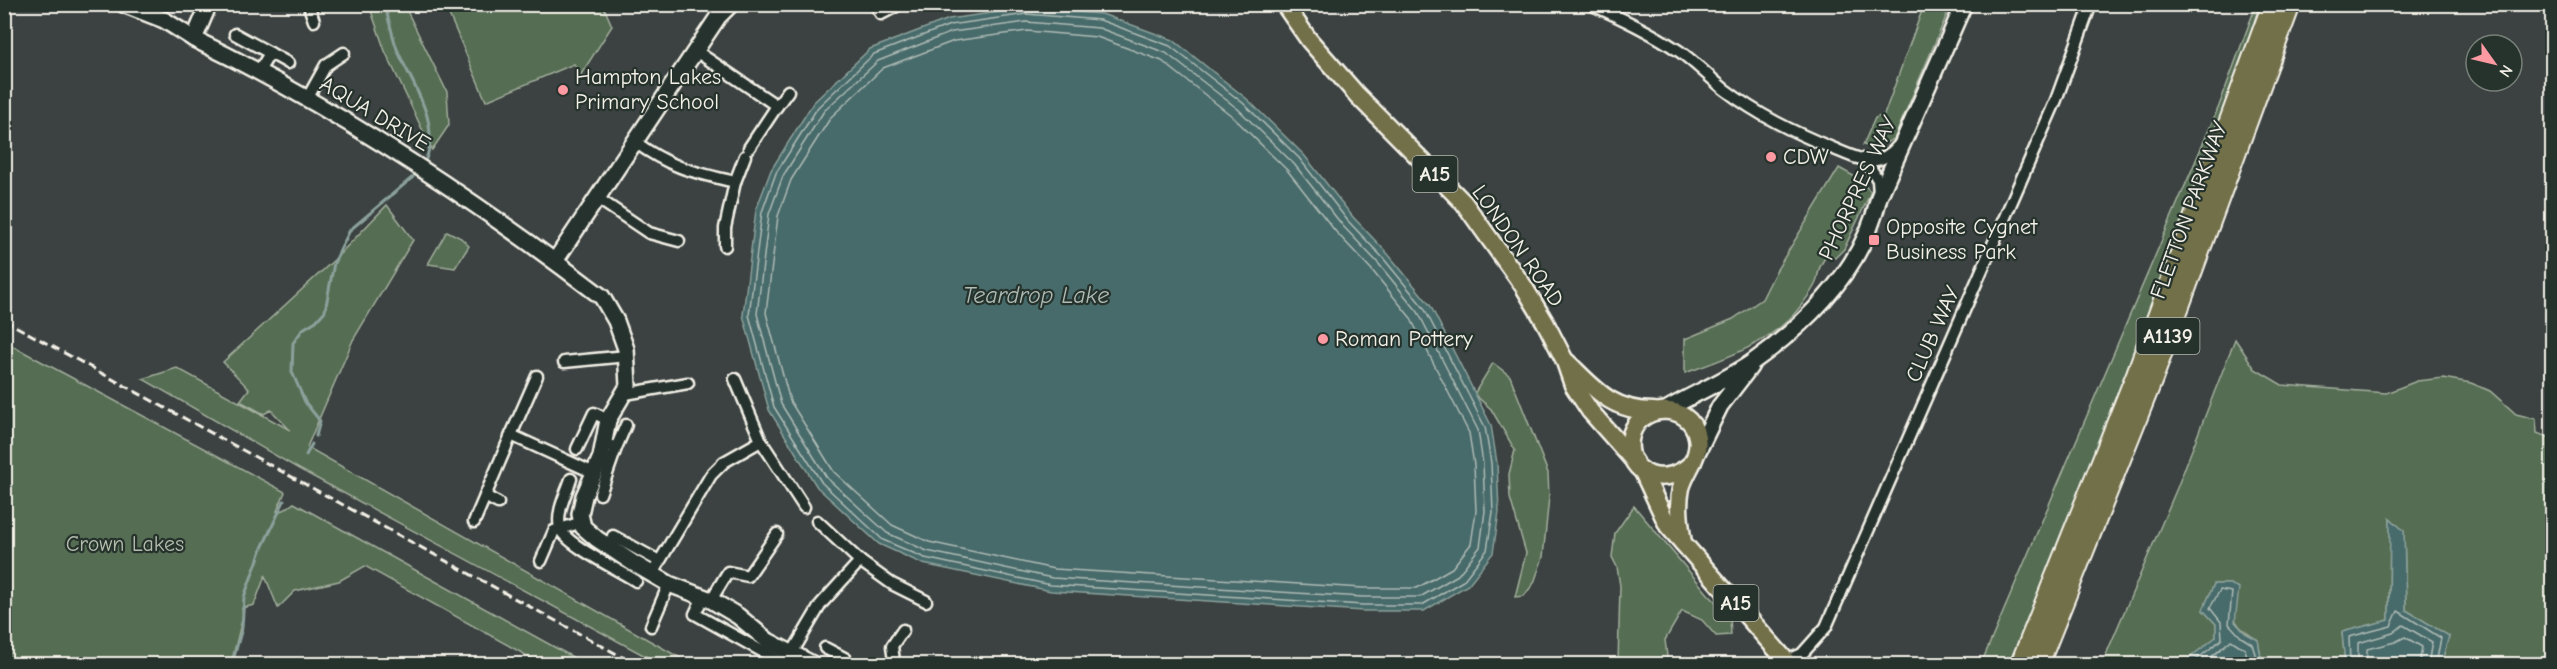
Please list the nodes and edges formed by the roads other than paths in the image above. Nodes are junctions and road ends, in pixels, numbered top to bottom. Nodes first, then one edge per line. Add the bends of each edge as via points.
1 (123, 4) edge
2 (209, 4) edge
3 (312, 4) edge
4 (731, 4) edge
5 (875, 4) edge
6 (900, 4) edge
7 (1284, 4) edge
8 (1590, 4) edge
9 (1964, 4) edge
10 (2091, 4) edge
11 (2262, 4) edge
12 (2273, 4) edge
13 (2290, 4) edge
14 (2302, 4) edge
15 (314, 21) dead end
16 (235, 34) dead end
17 (194, 39) junction
18 (696, 51) junction
19 (270, 53) junction
20 (344, 53) dead end
21 (288, 63) dead end
22 (260, 71) junction
23 (788, 91) dead end
24 (307, 99) junction
25 (777, 106) junction
26 (1920, 108) junction
27 (2236, 131) junction
28 (1905, 138) junction
29 (635, 142) junction
30 (1867, 162) junction
31 (735, 182) junction
32 (597, 198) junction
33 (1878, 203) junction
34 (679, 241) dead end
35 (724, 246) dead end
36 (555, 261) junction
37 (627, 356) junction
38 (1564, 359) junction
39 (564, 362) dead end
40 (1754, 362) junction
41 (537, 376) dead end
42 (735, 379) dead end
43 (688, 383) dead end
44 (626, 394) junction
45 (1660, 410) junction
46 (608, 420) junction
47 (626, 425) dead end
48 (511, 435) junction
49 (760, 441) junction
50 (610, 445) junction
51 (577, 449) dead end
52 (1695, 458) junction
53 (1638, 466) junction
54 (594, 473) junction
55 (571, 478) dead end
56 (600, 494) dead end
57 (485, 496) junction
58 (498, 503) dead end
59 (804, 507) dead end
60 (817, 521) dead end
61 (474, 522) dead end
62 (582, 522) junction
63 (560, 530) junction
64 (777, 534) dead end
65 (613, 536) dead end
66 (1683, 543) junction
67 (541, 561) dead end
68 (860, 561) junction
69 (656, 568) junction
70 (636, 581) dead end
71 (669, 584) junction
72 (707, 599) junction
73 (926, 601) dead end
74 (749, 625) junction
75 (651, 626) dead end
76 (903, 630) dead end
77 (739, 639) junction
78 (825, 648) dead end
79 (788, 659) edge
80 (1788, 663) edge
81 (812, 664) edge
82 (842, 664) edge
83 (891, 664) edge
84 (2021, 664) edge
85 (2038, 664) edge

1 - 17 street, AQUA DRIVE via 164,20
2 - 17 street
3 - 15 street
4 - 18 street
5 - 6 street via 881,14
7 - 38 main road, LONDON ROAD / A15 via 1309,40 1357,95 1464,203 1524,287
8 - 30 street via 1672,46 1724,89 1790,131
9 - 26 street, PHORPRES WAY
10 - 80 street, CLUB WAY via 2060,91 1826,627 1802,654
11 - 27 highway
12 - 27 highway, FLETTON PARKWAY / A1139
13 - 27 highway, FLETTON PARKWAY / A1139
14 - 27 highway
16 - 19 street
17 - 22 street, AQUA DRIVE
18 - 25 street
18 - 29 street
19 - 21 street
19 - 22 street
20 - 24 street via 326,65
22 - 24 street, AQUA DRIVE
23 - 25 street
24 - 36 street, AQUA DRIVE via 394,149
25 - 31 street via 747,152
26 - 28 street, PHORPRES WAY
26 - 33 street via 1887,192
27 - 84 highway, FLETTON PARKWAY / A1139
27 - 85 highway, FLETTON PARKWAY / A1139 via 2148,390
28 - 30 street via 1884,158
28 - 33 street, PHORPRES WAY
29 - 31 street via 679,168
29 - 32 street
30 - 33 street via 1878,180
31 - 35 street via 724,228
32 - 34 street via 649,233
32 - 36 street
33 - 40 street, PHORPRES WAY via 1853,259 1824,300
36 - 37 street, AQUA DRIVE via 602,297 616,321
37 - 39 street
37 - 44 street, AQUA DRIVE
38 - 45 main road, LONDON ROAD / A15 via 1608,400 1630,409
38 - 53 main road, LONDON ROAD / A15 via 1573,385 1590,411
40 - 45 street, PHORPRES WAY
40 - 52 street, PHORPRES WAY via 1720,406
41 - 48 street
42 - 49 street
43 - 44 street
44 - 46 street
45 - 52 main road, A15 via 1685,417 1692,424 1698,443
45 - 53 main road, A15 via 1637,422 1632,431 1631,452
46 - 50 street
46 - 51 street via 596,408
47 - 50 street
48 - 54 street
48 - 57 street
49 - 59 street
49 - 69 street via 724,462 711,475
50 - 54 street
50 - 56 street
52 - 53 main road via 1685,471 1663,478
52 - 66 main road via 1680,496
53 - 66 main road, LONDON ROAD / A15 via 1668,525
54 - 62 street via 580,514
55 - 63 street via 560,513
57 - 58 street
57 - 61 street
60 - 68 street
62 - 63 street
62 - 69 street via 597,539
63 - 67 street via 554,531
63 - 70 street via 570,541
64 - 72 street via 748,576 728,572
65 - 69 street
66 - 80 main road, LONDON ROAD / A15
68 - 73 street via 892,584
68 - 79 street via 821,604
69 - 71 street
71 - 72 street
71 - 75 street
72 - 74 street
72 - 77 street via 694,614
74 - 77 street
74 - 79 street
76 - 83 street via 892,646
77 - 79 street
78 - 82 street via 846,659
79 - 81 street

